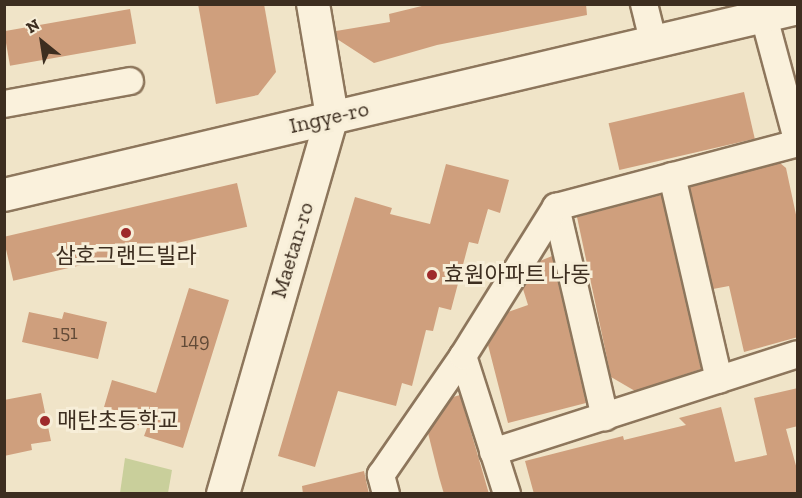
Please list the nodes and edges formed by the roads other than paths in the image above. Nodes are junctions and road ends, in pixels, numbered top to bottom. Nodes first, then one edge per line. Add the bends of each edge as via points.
1 (314, 4) edge
2 (644, 4) edge
3 (798, 8) edge
4 (764, 17) junction
5 (654, 44) junction
6 (130, 81) dead end
7 (4, 104) edge
8 (332, 116) junction
9 (798, 143) edge
10 (672, 176) junction
11 (4, 195) edge
12 (556, 207) junction
13 (798, 354) edge
14 (463, 356) junction
15 (719, 380) junction
16 (605, 417) junction
17 (493, 452) junction
18 (223, 494) edge
19 (386, 494) edge
20 (507, 494) edge

1 - 8 street, Maetan-ro
2 - 5 street
3 - 4 street, Ingye-ro
4 - 5 street, Ingye-ro
4 - 9 street
5 - 8 street, Ingye-ro
6 - 7 street
8 - 11 street, Ingye-ro
8 - 18 street, Maetan-ro
9 - 10 street
10 - 12 street
10 - 15 street
12 - 14 street
12 - 16 street
13 - 15 street
14 - 17 street
14 - 19 street via 381,475
15 - 16 street
16 - 17 street
17 - 20 street

